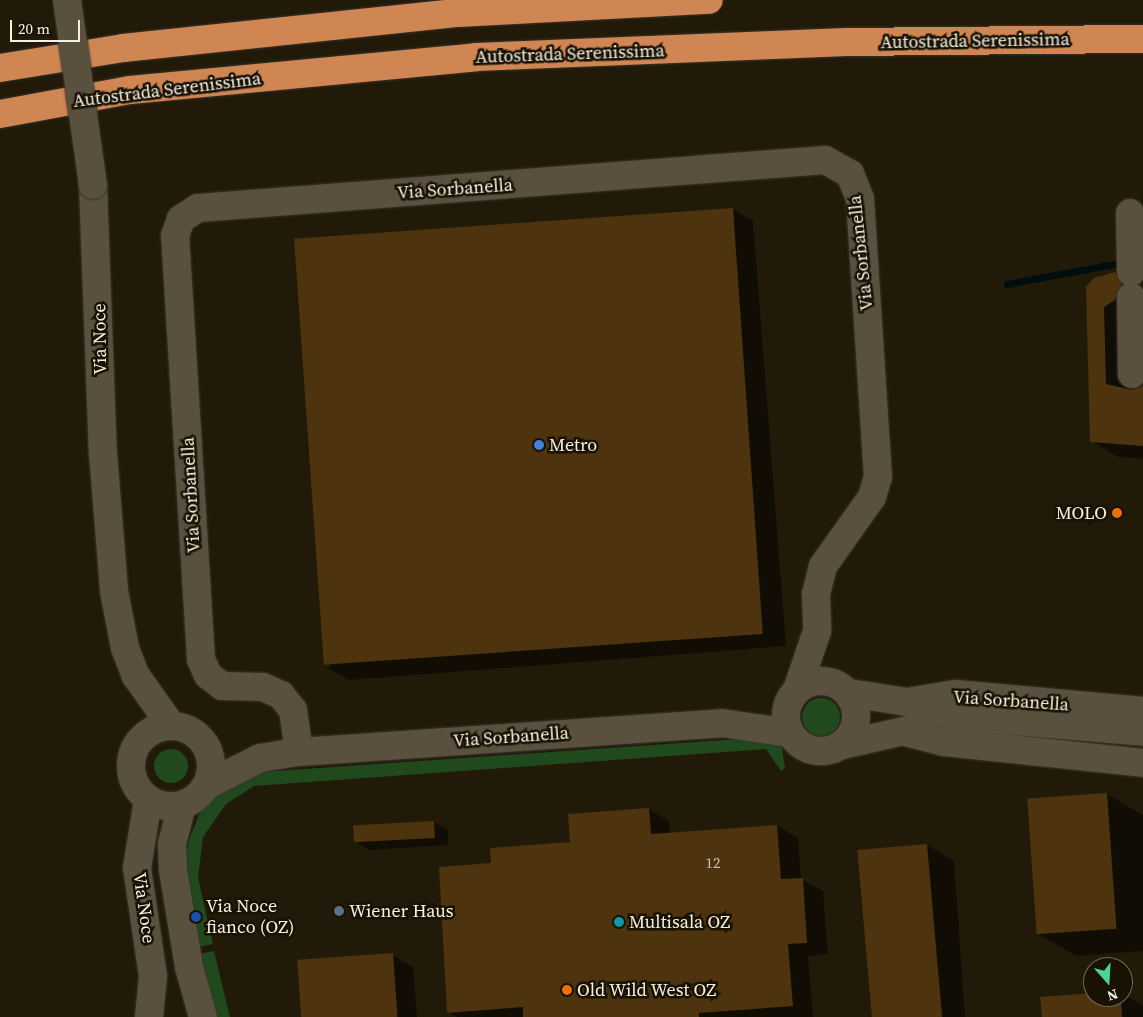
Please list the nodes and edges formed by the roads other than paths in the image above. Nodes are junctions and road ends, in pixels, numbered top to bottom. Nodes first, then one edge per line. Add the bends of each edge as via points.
1 (67, 0) edge
2 (709, 0) edge
3 (1143, 39) edge
4 (0, 68) edge
5 (0, 114) edge
6 (1130, 212) dead end
7 (1132, 374) dead end
8 (817, 631) junction
9 (136, 676) junction
10 (845, 689) junction
11 (792, 696) junction
12 (907, 702) junction
13 (1143, 711) edge
14 (954, 716) junction
15 (722, 723) junction
16 (171, 725) junction
17 (905, 732) junction
18 (1143, 732) edge
19 (790, 733) junction
20 (143, 736) junction
21 (200, 737) junction
22 (842, 745) junction
23 (299, 752) junction
24 (260, 758) junction
25 (1143, 763) edge
26 (207, 785) junction
27 (148, 800) junction
28 (182, 805) junction
29 (148, 1017) edge
30 (203, 1017) edge

1 - 9 street, Via Noce, bridge via 94,185 108,535 118,610
2 - 4 highway via 458,13 123,48
3 - 5 highway, Autostrada Serenissima via 847,42 476,57 130,90
6 - 7 street
8 - 10 street, Via Sorbanella
8 - 11 street, Via Sorbanella
8 - 23 street, Via Sorbanella via 816,594 823,566 872,497 878,477 860,199 850,174 826,160 198,208 182,219 176,236 201,659 208,675 222,686 263,687 280,695 293,710
9 - 16 street, Via Noce
9 - 20 street, Via Noce
10 - 11 street via 826,680
10 - 12 street, Via Sorbanella
10 - 22 street via 857,720
11 - 15 street, Via Sorbanella
11 - 19 street
12 - 13 street, Via Sorbanella via 956,694
12 - 14 street
14 - 17 street
14 - 18 street
15 - 19 street, Via Sorbanella
15 - 23 street, Via Sorbanella
16 - 20 street
16 - 21 street
17 - 22 street
17 - 25 street via 944,742
19 - 22 street via 815,751
20 - 27 street via 134,749 130,773
21 - 24 street, Via Sorbanella
21 - 26 street via 210,754
23 - 24 street, Via Sorbanella
24 - 26 street, Via Sorbanella
26 - 28 street
27 - 28 street via 168,807
27 - 29 street, Via Noce via 137,868 153,976
28 - 30 street, Via Noce via 172,844 173,870 189,967

